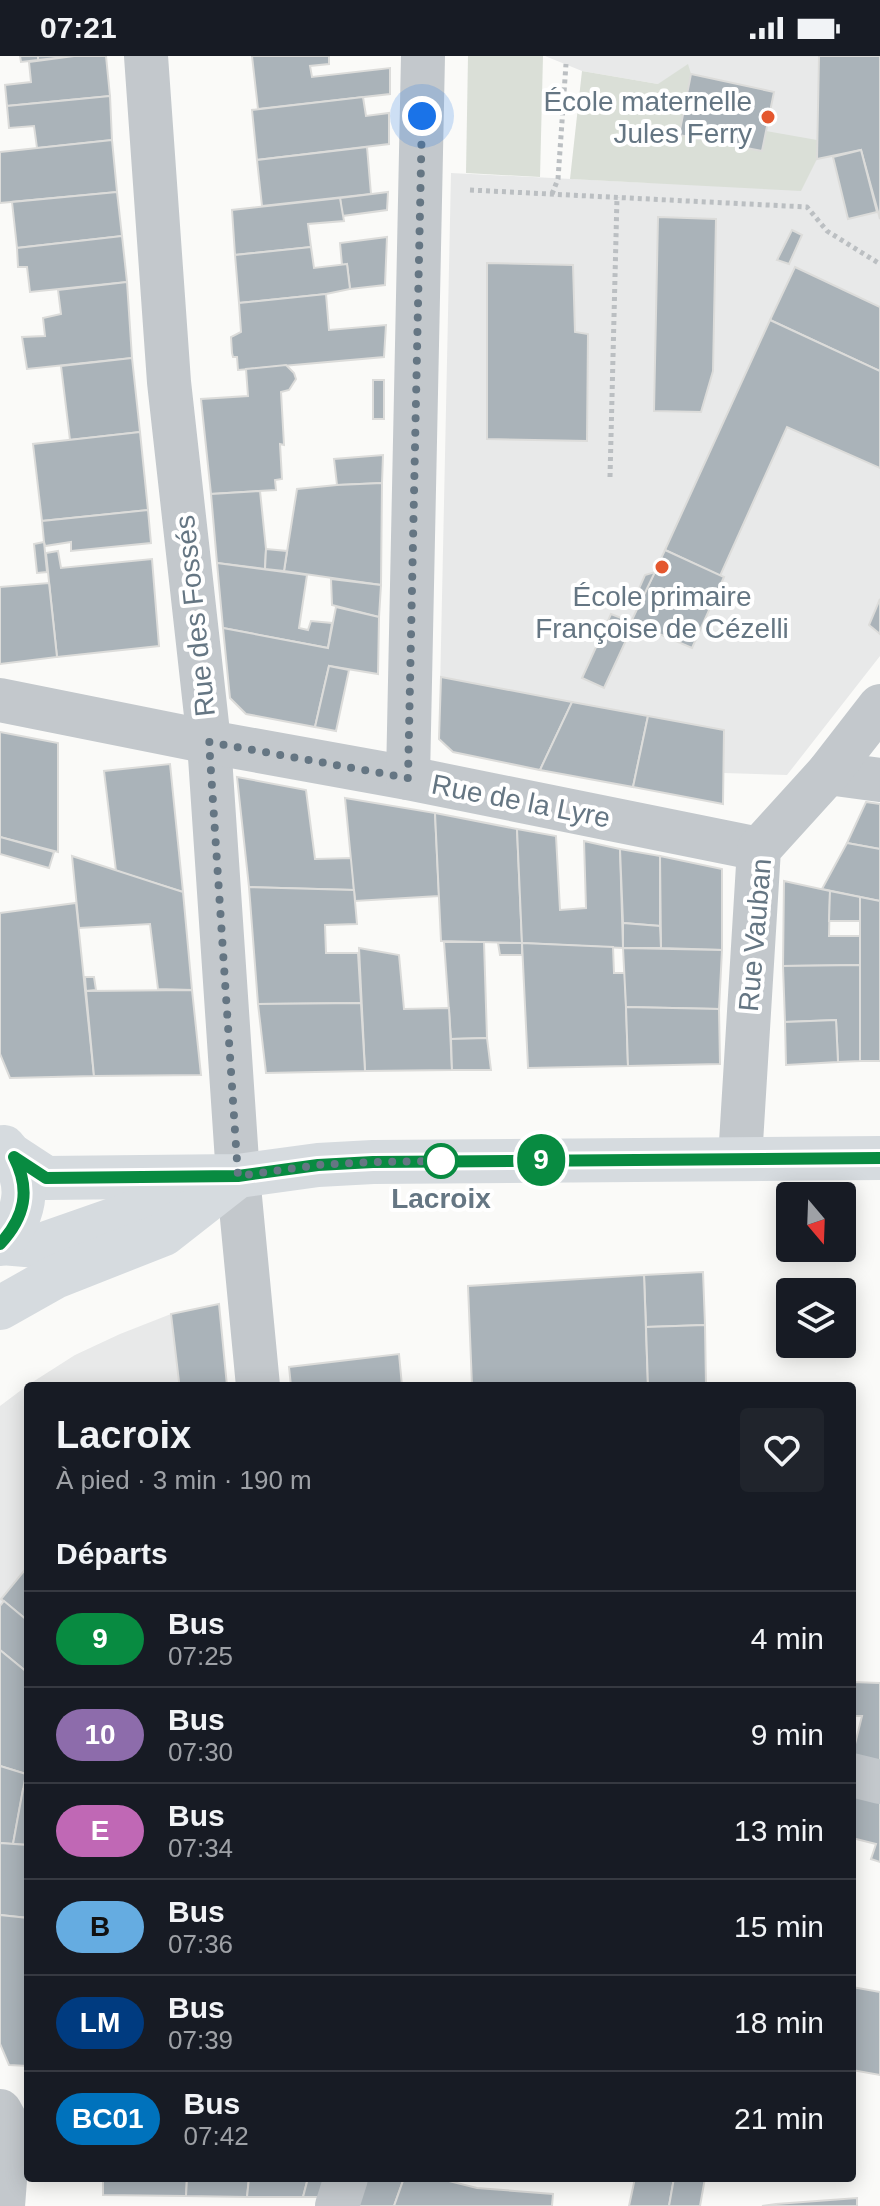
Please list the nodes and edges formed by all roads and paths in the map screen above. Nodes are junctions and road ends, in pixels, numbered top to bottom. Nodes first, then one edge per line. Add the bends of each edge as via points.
1 (146, 56) edge
2 (423, 56) edge
3 (566, 64) dead end
4 (458, 190) dead end
5 (552, 194) junction
6 (617, 197) junction
7 (880, 264) edge
8 (610, 477) dead end
9 (0, 700) edge
10 (880, 706) edge
11 (209, 742) junction
12 (828, 773) junction
13 (408, 778) junction
14 (880, 780) edge
15 (759, 849) junction
16 (7, 1150) edge
17 (880, 1158) edge
18 (740, 1159) junction
19 (238, 1176) junction
20 (0, 1243) edge
21 (0, 1308) edge
22 (258, 1382) edge
23 (856, 1776) edge
24 (880, 1782) edge
25 (4, 2119) edge
26 (345, 2182) edge
27 (3, 2206) edge
28 (337, 2206) edge

1 - 11 street, Rue des Fossés via 169,382
2 - 13 street
3 - 5 path via 558,179
4 - 5 path
5 - 6 path
6 - 7 path via 807,207 827,231
6 - 8 path
9 - 11 street, Rue de la Lyre
10 - 12 street, Rue Vauban
11 - 13 street, Rue de la Lyre
11 - 19 street, Rue des Fossés
12 - 14 street
12 - 15 street, Rue Vauban
13 - 15 street, Rue de la Lyre
15 - 18 street, Rue Vauban
16 - 19 main road via 46,1178
16 - 20 main road via 23,1181 23,1206
17 - 18 main road
18 - 19 main road via 373,1162
19 - 20 main road via 38,1246
19 - 21 main road via 164,1234 55,1277
19 - 22 street, Rue des Fossés
23 - 24 street
25 - 27 street
26 - 28 street

